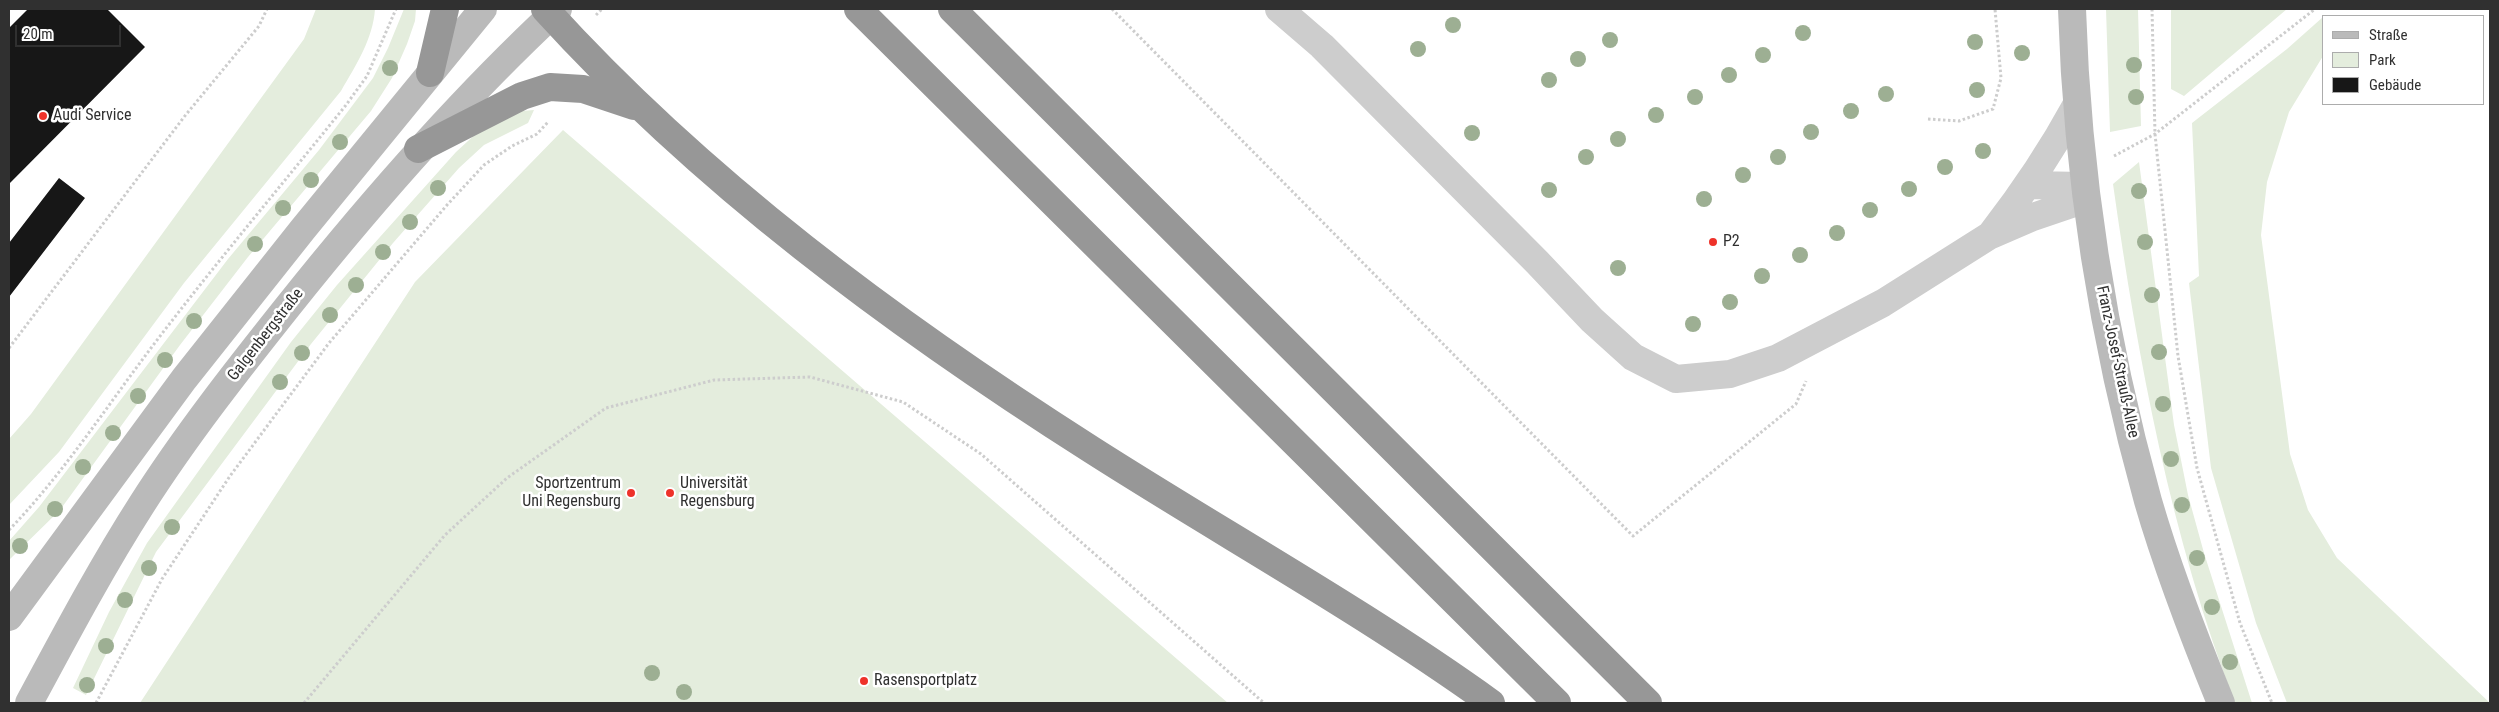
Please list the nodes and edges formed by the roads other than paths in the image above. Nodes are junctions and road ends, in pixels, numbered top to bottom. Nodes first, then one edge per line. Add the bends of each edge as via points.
1 (445, 9) edge
2 (483, 9) edge
3 (858, 9) edge
4 (952, 9) edge
5 (1279, 9) edge
6 (2072, 9) edge
7 (552, 11) edge
8 (430, 73) junction
9 (2076, 104) junction
10 (643, 110) junction
11 (418, 149) junction
12 (2084, 183) junction
13 (2028, 185) junction
14 (1989, 236) junction
15 (9, 617) edge
16 (29, 703) edge
17 (1491, 703) edge
18 (1558, 703) edge
19 (1648, 703) edge
20 (2221, 703) edge

1 - 8 highway
2 - 8 street
3 - 18 highway
4 - 19 highway
5 - 14 street via 1322,46 1592,320 1633,357 1676,379 1730,374 1778,358 1883,303
6 - 9 street, Franz-Josef-Strauß-Allee
7 - 10 highway via 571,38
7 - 11 street, Galgenbergstraße
8 - 15 street via 184,379
9 - 12 street, Franz-Josef-Strauß-Allee
9 - 13 street
10 - 11 highway via 611,96 583,89 550,87 522,96
10 - 17 highway via 827,267 958,361 1099,454 1370,620
11 - 16 street, Galgenbergstraße via 249,355 149,494 97,576
12 - 13 street
12 - 14 street via 2033,217
12 - 20 street, Franz-Josef-Strauß-Allee via 2109,338 2148,501 2185,613
13 - 14 street

